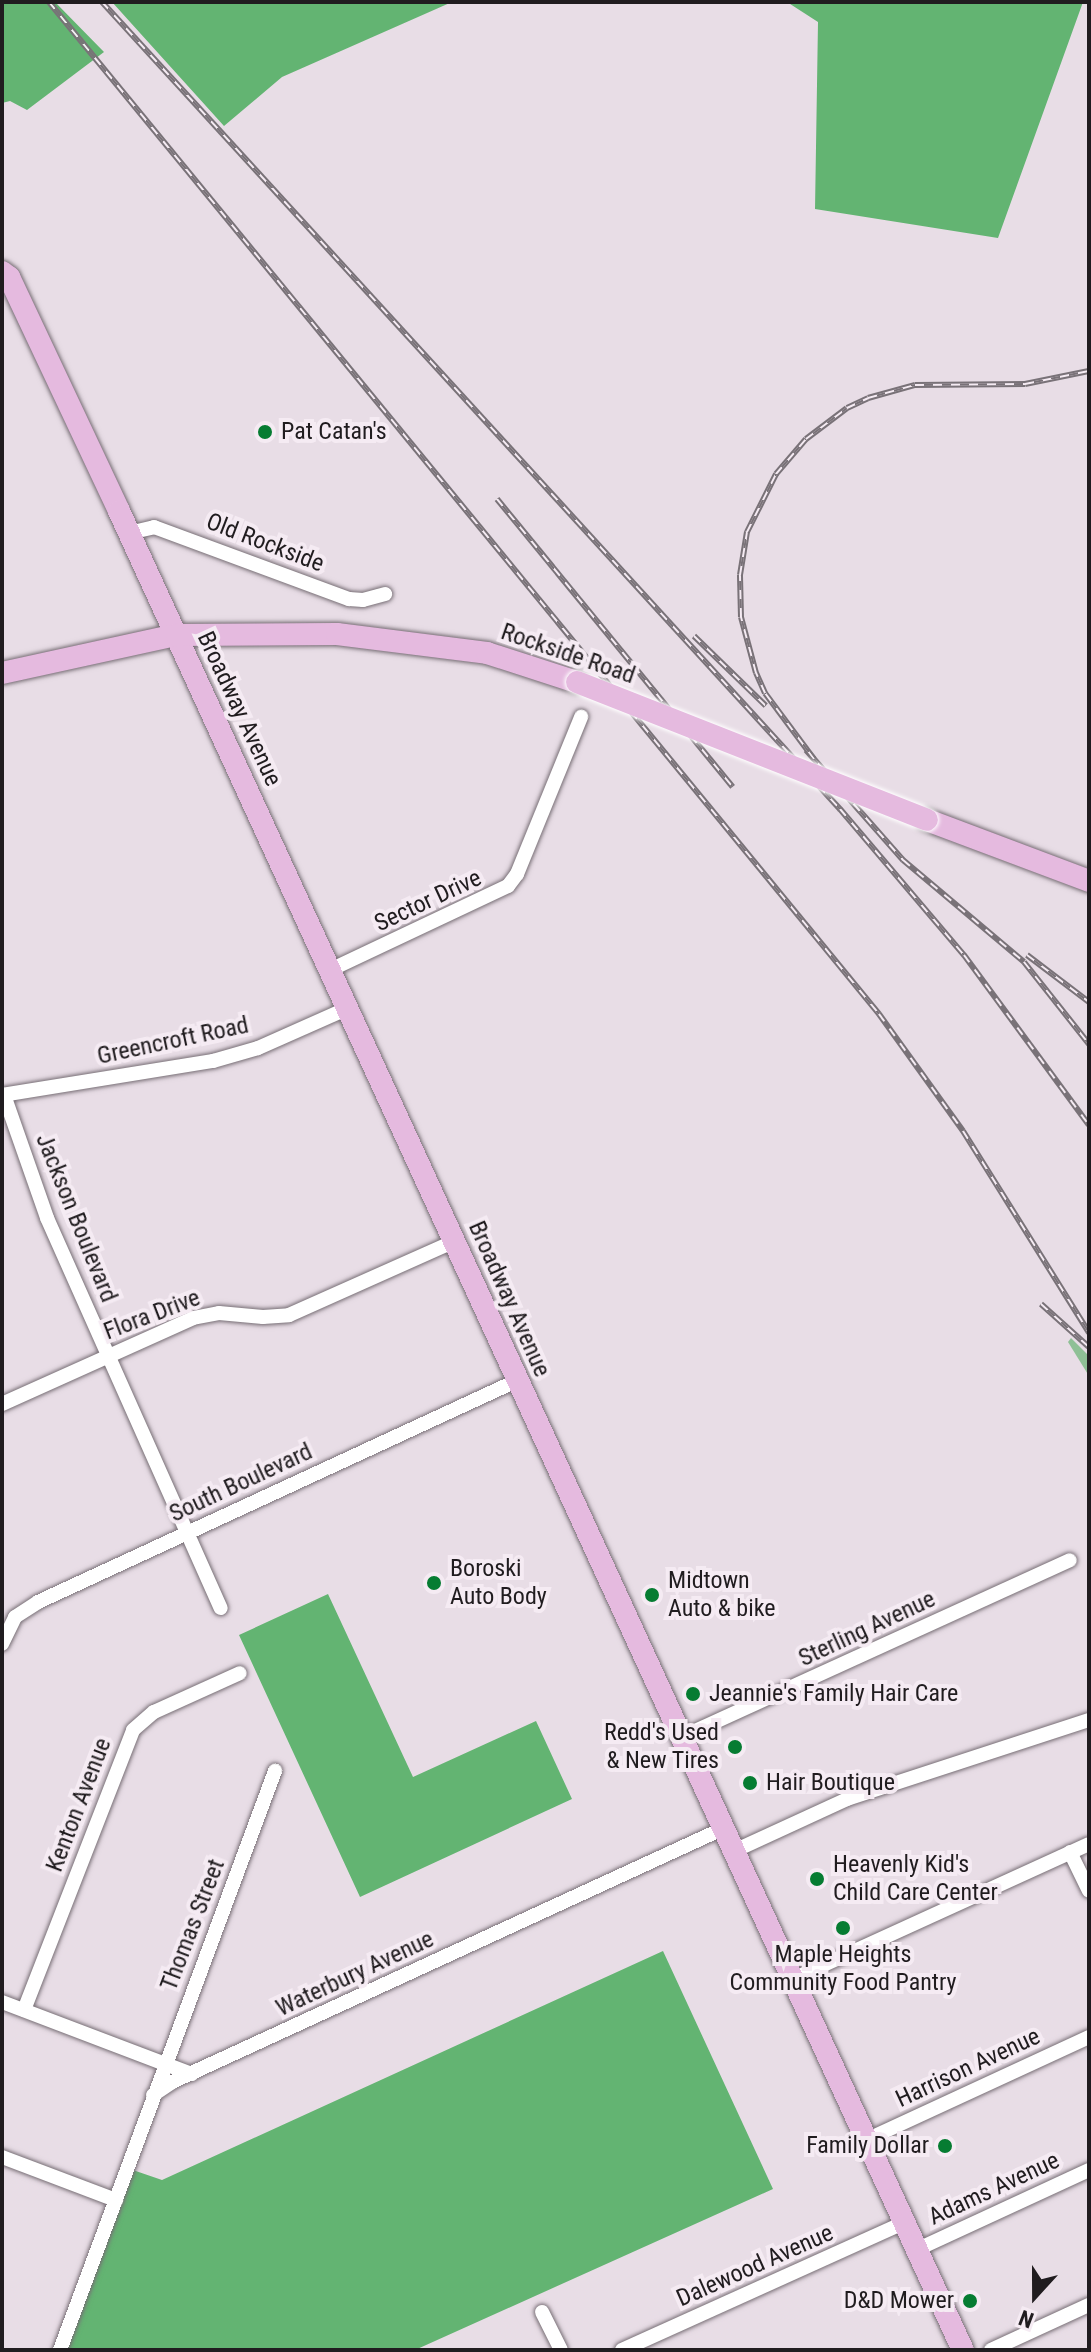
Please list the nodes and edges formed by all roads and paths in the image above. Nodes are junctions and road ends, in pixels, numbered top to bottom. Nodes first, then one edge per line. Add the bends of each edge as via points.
1 (2, 272) edge
2 (129, 533) junction
3 (385, 594) dead end
4 (177, 635) junction
5 (2, 673) edge
6 (581, 717) dead end
7 (1089, 881) edge
8 (330, 970) junction
9 (346, 1009) junction
10 (3, 1095) edge
11 (455, 1241) junction
12 (109, 1355) junction
13 (516, 1381) junction
14 (2, 1404) edge
15 (188, 1532) junction
16 (1070, 1560) dead end
17 (221, 1608) dead end
18 (2, 1644) edge
19 (240, 1673) dead end
20 (1089, 1720) edge
21 (682, 1737) junction
22 (275, 1771) dead end
23 (722, 1829) junction
24 (1089, 1844) edge
25 (732, 1852) junction
26 (1070, 1852) junction
27 (1089, 1891) edge
28 (793, 1979) junction
29 (2, 2002) edge
30 (24, 2010) junction
31 (1089, 2037) edge
32 (164, 2063) junction
33 (192, 2074) junction
34 (153, 2095) junction
35 (866, 2140) junction
36 (2, 2157) edge
37 (1089, 2170) edge
38 (116, 2200) junction
39 (906, 2222) junction
40 (918, 2249) junction
41 (1089, 2305) edge
42 (542, 2312) dead end
43 (60, 2350) edge
44 (561, 2350) edge
45 (622, 2350) edge
46 (963, 2350) edge
47 (991, 2350) edge

1 - 2 main road, Broadway Avenue via 9,277
2 - 3 street, Old Rockside via 154,527 349,599
2 - 4 main road, Broadway Avenue
4 - 5 main road, Rockside Road
4 - 7 main road, Rockside Road, bridge via 337,634 487,653 577,682
4 - 8 main road, Broadway Avenue
6 - 8 street, Sector Drive via 508,886
8 - 9 main road, Broadway Avenue
9 - 10 street, Greencroft Road via 258,1048 213,1061
9 - 11 main road, Broadway Avenue
10 - 12 street, Jackson Boulevard via 47,1218
11 - 12 street, Flora Drive via 289,1315 206,1314
11 - 13 main road, Broadway Avenue
12 - 14 street, Flora Drive
12 - 15 street, Jackson Boulevard
13 - 15 street, South Boulevard
13 - 21 main road, Broadway Avenue
15 - 17 street, Jackson Boulevard
15 - 18 street, South Boulevard via 24,1610
16 - 21 street, Sterling Avenue
19 - 30 street, Kenton Avenue via 154,1712 133,1730
20 - 25 street via 847,1799
21 - 23 main road, Broadway Avenue
22 - 32 street, Thomas Street
23 - 25 main road, Broadway Avenue
23 - 33 street, Waterbury Avenue
24 - 26 street
25 - 28 main road, Broadway Avenue
26 - 27 street
26 - 28 street
28 - 35 main road, Broadway Avenue
29 - 30 street
30 - 32 street
31 - 35 street, Harrison Avenue
32 - 33 street
32 - 34 street, Thomas Street
33 - 34 street
34 - 38 street, Thomas Street
35 - 39 main road, Broadway Avenue
36 - 38 street
37 - 40 street, Adams Avenue
38 - 43 street, Thomas Street
39 - 40 main road, Broadway Avenue
39 - 45 street, Dalewood Avenue
40 - 46 main road, Broadway Avenue
41 - 47 street
42 - 44 street

